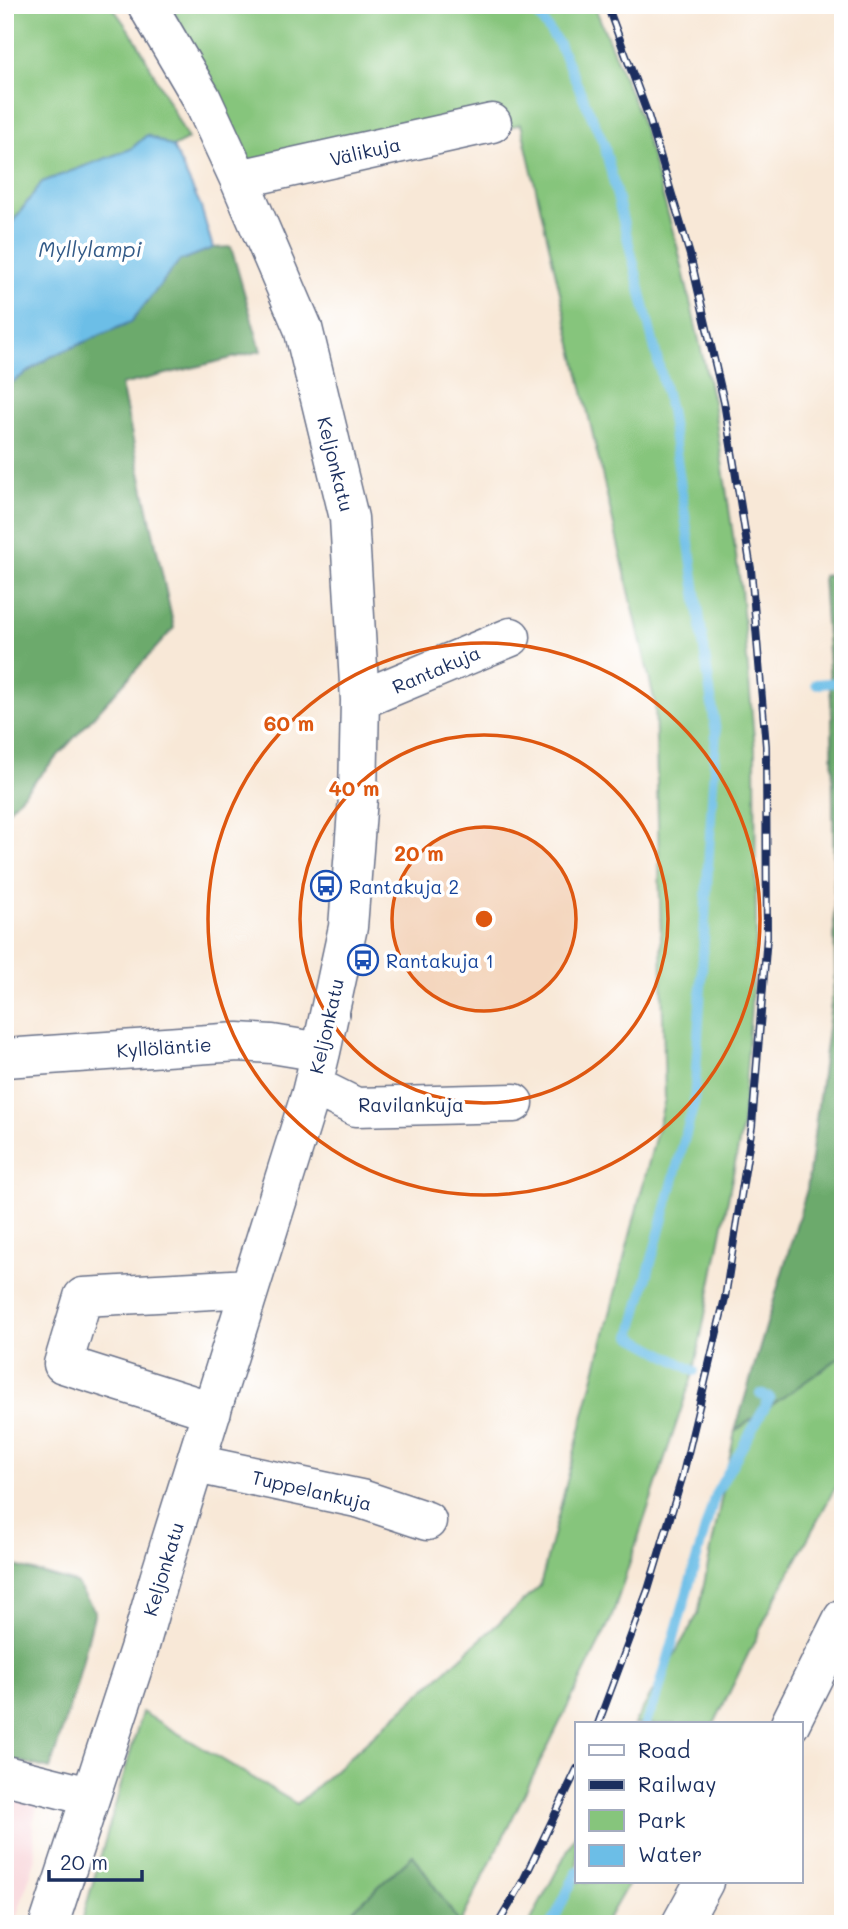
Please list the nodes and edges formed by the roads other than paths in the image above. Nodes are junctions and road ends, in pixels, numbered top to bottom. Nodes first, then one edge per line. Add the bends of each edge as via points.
1 (147, 5) edge
2 (492, 123) dead end
3 (239, 179) junction
4 (511, 637) dead end
5 (360, 700) junction
6 (321, 1052) junction
7 (5, 1058) edge
8 (311, 1093) junction
9 (514, 1103) dead end
10 (250, 1288) junction
11 (212, 1411) junction
12 (196, 1464) junction
13 (427, 1521) dead end
14 (843, 1618) edge
15 (791, 1722) edge
16 (5, 1775) edge
17 (89, 1796) junction
18 (703, 1884) edge
19 (49, 1924) edge
20 (681, 1924) edge

1 - 3 main road, Keljonkatu via 201,97
2 - 3 main road, Välikuja
3 - 5 main road, Keljonkatu via 303,328 349,518
4 - 5 main road, Rantakuja
5 - 6 main road, Keljonkatu via 348,927
6 - 7 main road, Kyllöläntie via 238,1042
6 - 8 main road, Keljonkatu
8 - 9 main road, Ravilankuja via 328,1093 356,1107
8 - 10 main road, Keljonkatu
10 - 11 main road, Keljonkatu
10 - 11 main road via 83,1297 63,1363
11 - 12 main road, Keljonkatu
12 - 13 main road, Tuppelankuja via 361,1499
12 - 17 main road, Keljonkatu via 147,1576 139,1649
14 - 15 main road
16 - 17 main road
17 - 19 main road, Keljonkatu
18 - 20 main road

